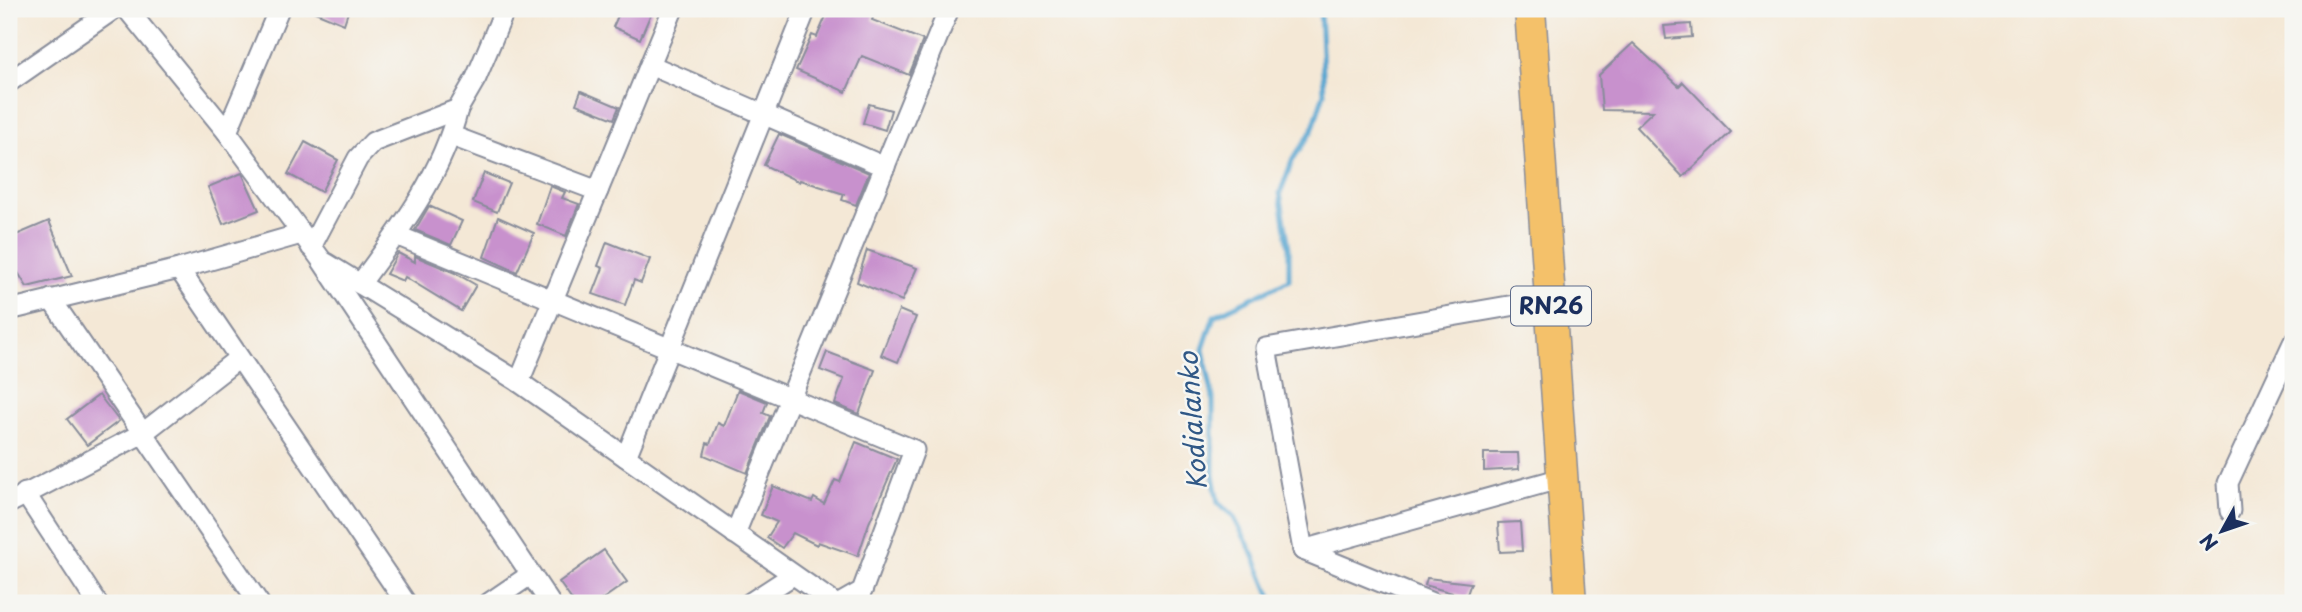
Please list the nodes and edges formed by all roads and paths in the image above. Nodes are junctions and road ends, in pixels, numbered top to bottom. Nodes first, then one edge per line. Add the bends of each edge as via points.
1 (114, 9) edge
2 (127, 9) edge
3 (279, 9) edge
4 (505, 9) edge
5 (673, 9) edge
6 (806, 9) edge
7 (949, 9) edge
8 (1530, 9) edge
9 (650, 65) junction
10 (9, 82) edge
11 (458, 109) junction
12 (764, 114) junction
13 (227, 132) junction
14 (452, 136) junction
15 (885, 167) junction
16 (598, 191) junction
17 (396, 235) junction
18 (311, 246) junction
19 (178, 268) junction
20 (360, 284) junction
21 (51, 299) junction
22 (1550, 299) junction
23 (553, 300) junction
24 (12, 304) edge
25 (2293, 343) edge
26 (670, 348) junction
27 (239, 358) junction
28 (519, 382) junction
29 (792, 399) junction
30 (143, 433) junction
31 (626, 457) junction
32 (1562, 478) junction
33 (17, 498) edge
34 (2230, 510) dead end
35 (735, 534) junction
36 (1304, 550) junction
37 (530, 575) junction
38 (793, 575) junction
39 (97, 603) edge
40 (259, 603) edge
41 (406, 603) edge
42 (489, 603) edge
43 (550, 603) edge
44 (750, 603) edge
45 (834, 603) edge
46 (841, 603) edge
47 (1432, 603) edge
48 (1571, 603) edge

1 - 10 street
2 - 13 street
3 - 13 street
4 - 11 street
5 - 9 street
6 - 12 street
7 - 15 street
8 - 22 main road, RN26
9 - 12 street
9 - 16 street
11 - 14 street
11 - 18 street via 373,142 358,158
12 - 15 street
12 - 26 street
13 - 18 street
14 - 16 street
14 - 17 street
15 - 29 street
16 - 23 street
17 - 20 street
17 - 23 street
18 - 19 street
18 - 20 street
18 - 37 street
19 - 21 street
19 - 27 street
20 - 28 street
21 - 24 street
21 - 30 street
22 - 32 main road, RN26
22 - 36 street via 1266,348
23 - 26 street
23 - 28 street
25 - 34 street via 2228,483
26 - 29 street
26 - 31 street
27 - 30 street
27 - 41 street
28 - 31 street
29 - 35 street
29 - 46 street via 915,450 862,591
30 - 33 street
30 - 40 street
31 - 35 street
32 - 36 street
32 - 48 main road, RN26
33 - 39 street
35 - 38 street
36 - 47 street
37 - 42 street
37 - 43 street
38 - 44 street
38 - 45 street

